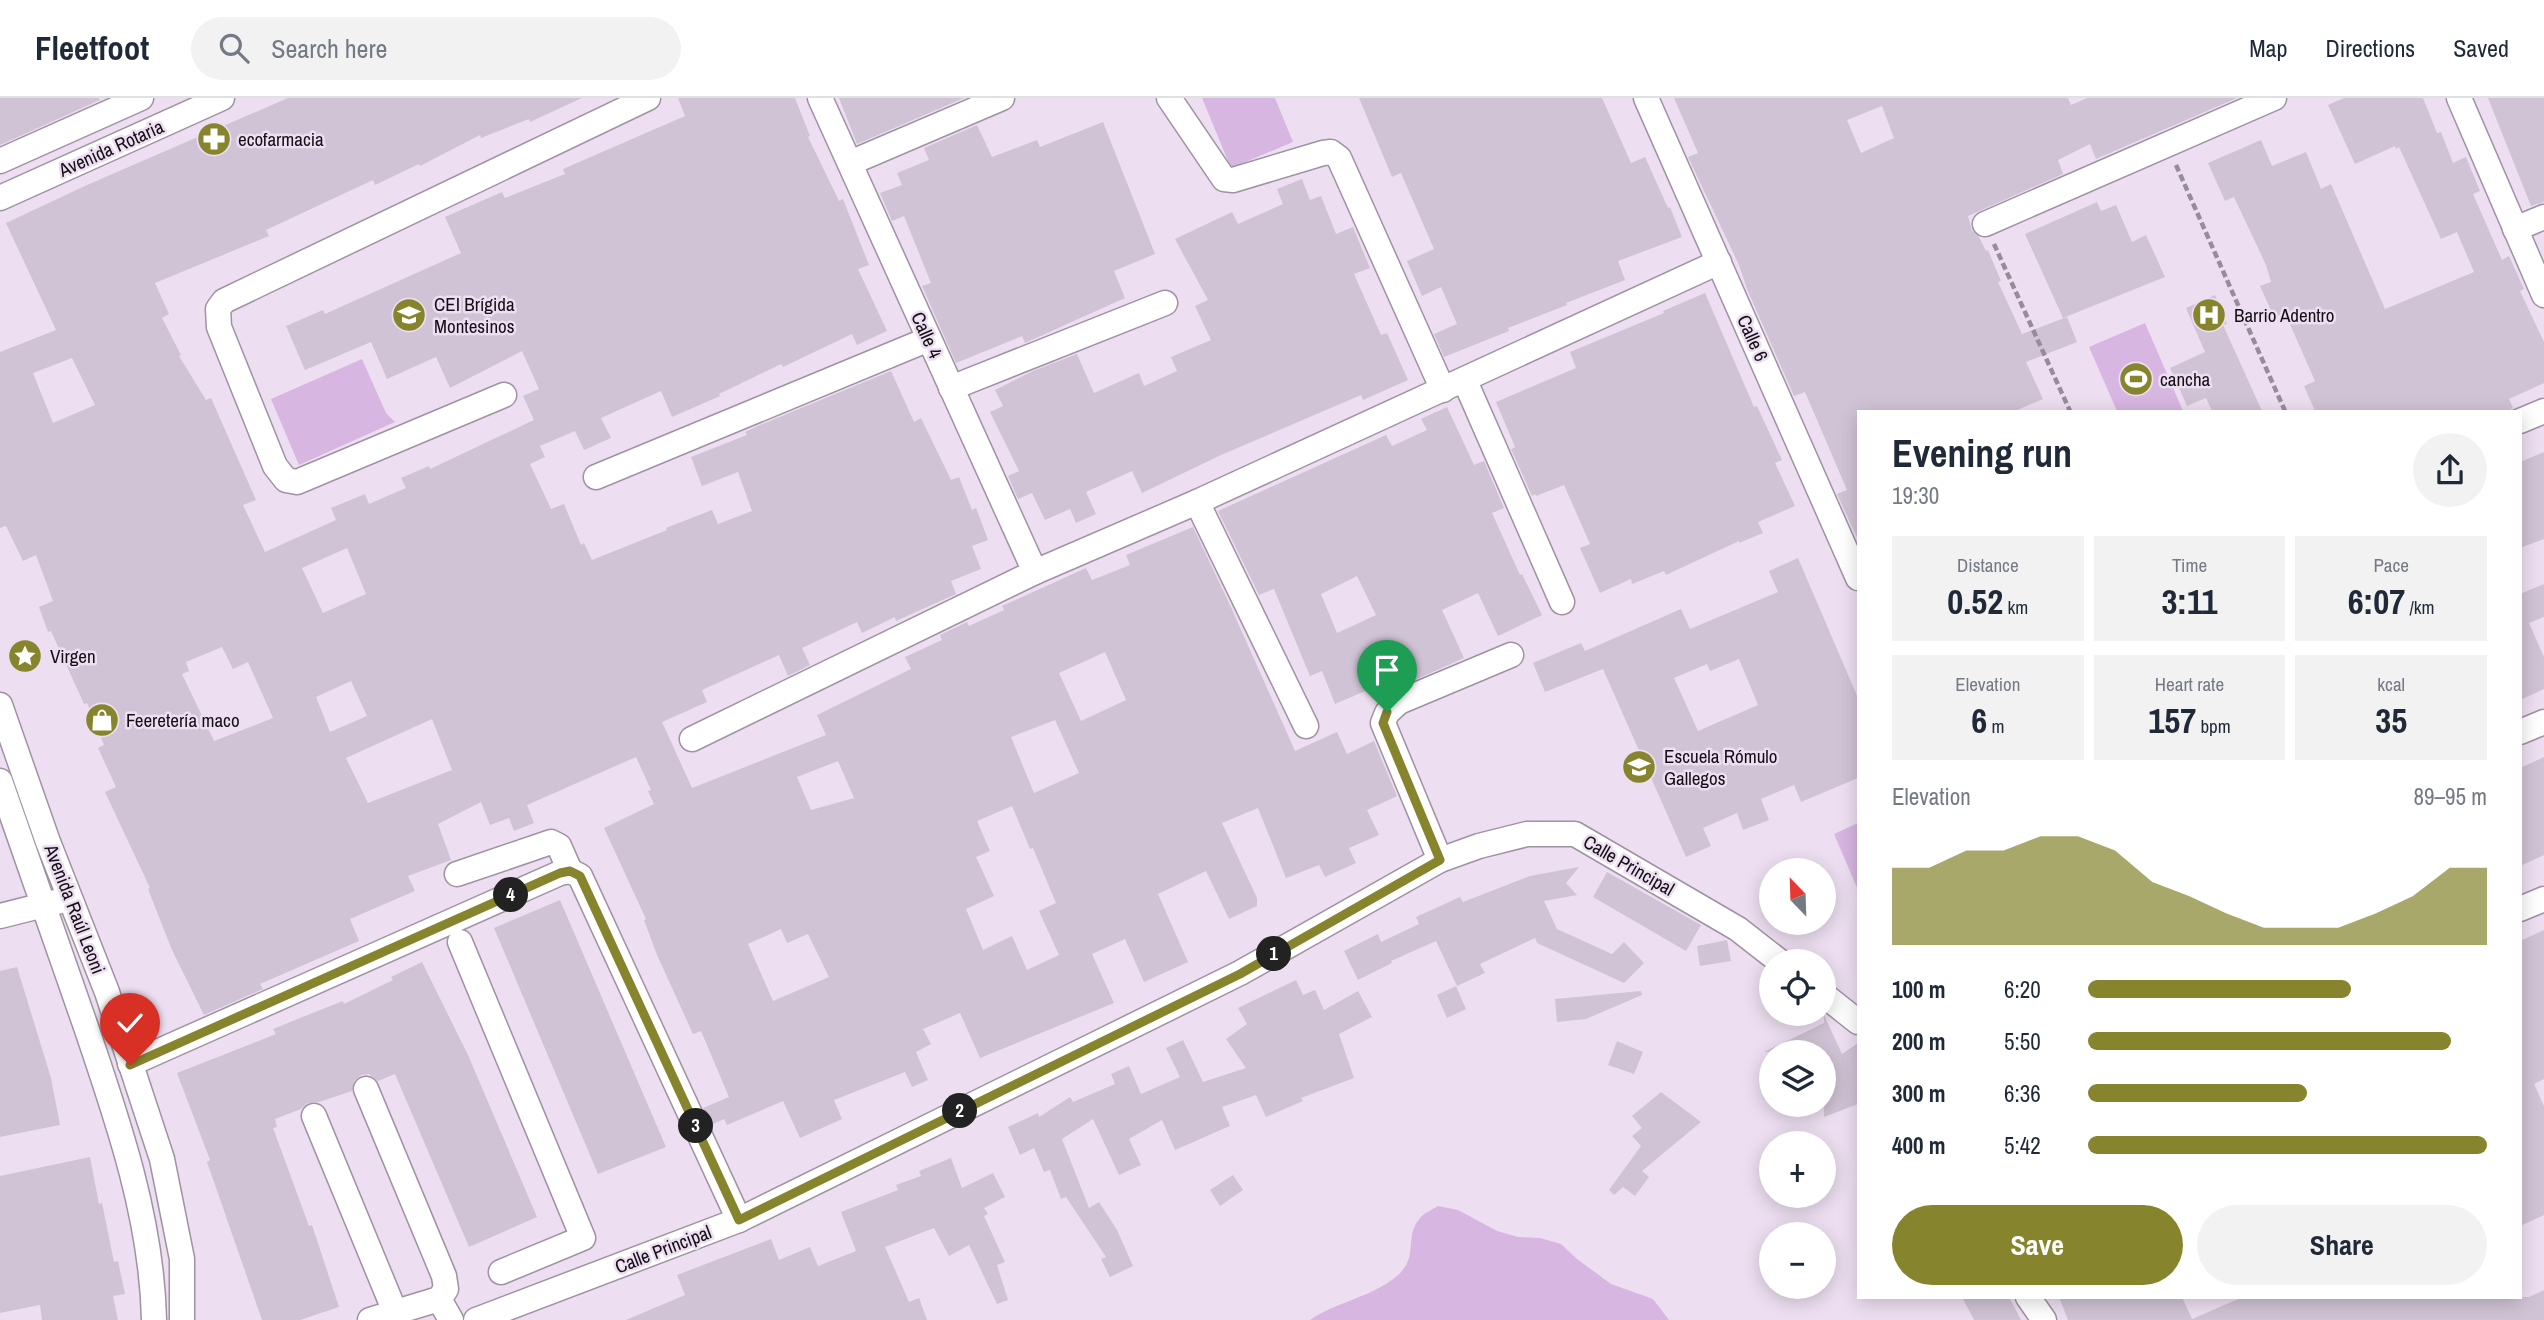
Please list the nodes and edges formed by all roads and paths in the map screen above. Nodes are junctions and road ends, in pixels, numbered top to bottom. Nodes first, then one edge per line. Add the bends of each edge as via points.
1 (141, 98) edge
2 (222, 98) edge
3 (648, 98) edge
4 (820, 98) edge
5 (1002, 98) edge
6 (1169, 98) edge
7 (1646, 98) edge
8 (2274, 98) edge
9 (2459, 98) edge
10 (2168, 145) junction
11 (0, 160) edge
12 (849, 163) junction
13 (0, 198) edge
14 (2544, 217) edge
15 (1985, 224) joint
16 (2515, 229) junction
17 (1719, 262) junction
18 (2544, 295) edge
19 (1166, 303) dead end
20 (929, 339) junction
21 (1454, 386) junction
22 (951, 388) junction
23 (504, 396) dead end
24 (2070, 410) edge
25 (2285, 410) edge
26 (2544, 411) edge
27 (2522, 420) edge
28 (596, 477) dead end
29 (1197, 502) junction
30 (1035, 572) junction
31 (1857, 576) edge
32 (1562, 602) dead end
33 (1511, 655) dead end
34 (0, 705) edge
35 (2544, 722) edge
36 (1306, 726) dead end
37 (2522, 731) edge
38 (692, 739) dead end
39 (0, 781) edge
40 (1440, 860) junction
41 (570, 871) junction
42 (457, 874) dead end
43 (70, 898) junction
44 (2544, 899) edge
45 (44, 906) junction
46 (2522, 908) edge
47 (0, 916) edge
48 (460, 942) dead end
49 (1764, 949) edge
50 (1836, 1005) edge
51 (1857, 1021) edge
52 (130, 1065) junction
53 (366, 1089) dead end
54 (314, 1116) dead end
55 (739, 1220) junction
56 (583, 1238) junction
57 (501, 1272) dead end
58 (598, 1274) junction
59 (2029, 1299) edge
60 (445, 1309) edge
61 (395, 1312) junction
62 (155, 1320) edge
63 (182, 1320) edge
64 (370, 1320) edge
65 (476, 1320) edge
66 (2044, 1320) edge

1 - 11 street, Avenida Rotaria
2 - 13 street, Avenida Rotaria
3 - 23 street via 224,301 218,309 219,327 275,466 286,480 298,482
4 - 12 street, Calle 4
5 - 12 street
6 - 21 street via 1224,179 1322,153 1339,158
7 - 17 street, Calle 6
8 - 10 street
9 - 16 street
10 - 15 street
10 - 25 path
12 - 20 street, Calle 4
14 - 16 street
15 - 24 path
16 - 18 street
17 - 21 street
17 - 31 street, Calle 6
19 - 22 street
20 - 22 street, Calle 4
20 - 28 street
21 - 29 street
21 - 32 street
22 - 30 street, Calle 4
26 - 27 street
29 - 30 street
29 - 36 street
30 - 38 street
33 - 40 street via 1399,702 1383,723
34 - 43 street, Avenida Raúl Leoni
35 - 37 street
39 - 45 street, Avenida Raúl Leoni
40 - 49 street, Calle Principal via 1527,834 1575,834 1738,929
40 - 55 street, Calle Principal via 1240,974
41 - 42 street via 559,846 551,842
41 - 52 street
41 - 55 street via 580,876
43 - 45 street
43 - 52 street, Avenida Raúl Leoni
44 - 46 street
45 - 47 street
45 - 62 street, Avenida Raúl Leoni via 132,1168
48 - 56 street
50 - 51 street
52 - 63 street, Avenida Raúl Leoni via 162,1159 181,1259
53 - 60 street via 444,1276
54 - 61 street
55 - 58 street, Calle Principal
56 - 57 street
56 - 58 street
58 - 65 street, Calle Principal
59 - 66 street
60 - 61 street
61 - 64 street

